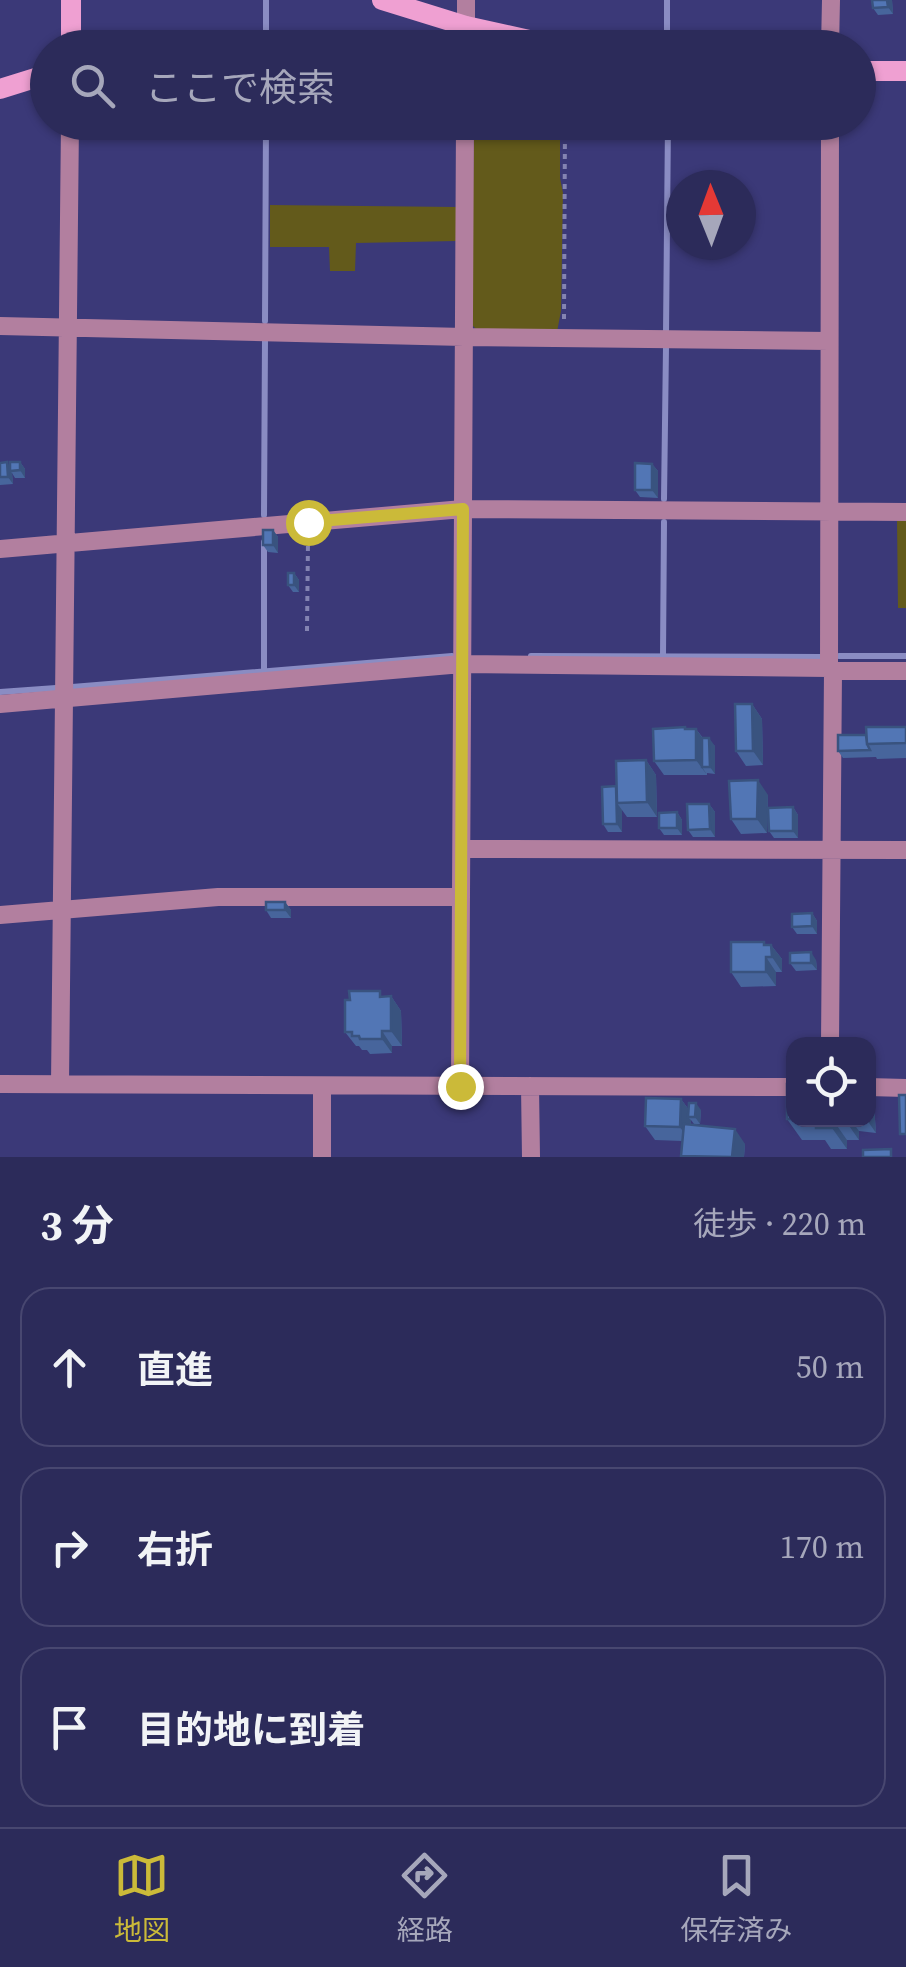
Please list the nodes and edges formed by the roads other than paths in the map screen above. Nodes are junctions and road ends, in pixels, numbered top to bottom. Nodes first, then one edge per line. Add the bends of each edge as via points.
1 (71, 0) edge
2 (382, 0) edge
3 (466, 0) edge
4 (830, 0) edge
5 (70, 30) edge
6 (450, 30) edge
7 (466, 30) edge
8 (830, 30) edge
9 (876, 71) edge
10 (906, 72) edge
11 (30, 80) edge
12 (0, 90) edge
13 (70, 140) edge
14 (465, 140) edge
15 (830, 140) edge
16 (0, 326) edge
17 (68, 326) junction
18 (464, 337) junction
19 (829, 341) junction
20 (463, 509) junction
21 (828, 511) junction
22 (906, 512) edge
23 (66, 542) junction
24 (0, 548) edge
25 (462, 664) junction
26 (831, 669) junction
27 (906, 671) edge
28 (64, 698) junction
29 (0, 704) edge
30 (462, 849) junction
31 (832, 850) junction
32 (906, 850) edge
33 (461, 896) junction
34 (62, 910) junction
35 (0, 915) edge
36 (830, 1037) edge
37 (0, 1084) edge
38 (60, 1084) junction
39 (322, 1086) junction
40 (460, 1086) junction
41 (530, 1086) junction
42 (786, 1087) edge
43 (876, 1088) edge
44 (906, 1088) edge
45 (322, 1157) edge
46 (531, 1157) edge

1 - 5 main road
2 - 6 main road
3 - 7 street
4 - 8 street
9 - 10 main road
11 - 12 main road
13 - 17 street
14 - 18 street
15 - 19 street
16 - 17 street
17 - 18 street
17 - 23 street
18 - 19 street
18 - 20 street
19 - 21 street
20 - 21 street
20 - 23 street
20 - 25 street
21 - 22 street
21 - 26 street
23 - 24 street
23 - 28 street
25 - 26 street
25 - 28 street
25 - 30 street
26 - 27 street
26 - 31 street
28 - 29 street
28 - 34 street
30 - 31 street
30 - 33 street
31 - 32 street
31 - 36 street
33 - 34 street via 218,897
33 - 40 street
34 - 35 street
34 - 38 street
37 - 38 street
38 - 39 street
39 - 40 street
39 - 45 street
40 - 41 street
41 - 42 street
41 - 46 street
43 - 44 street

